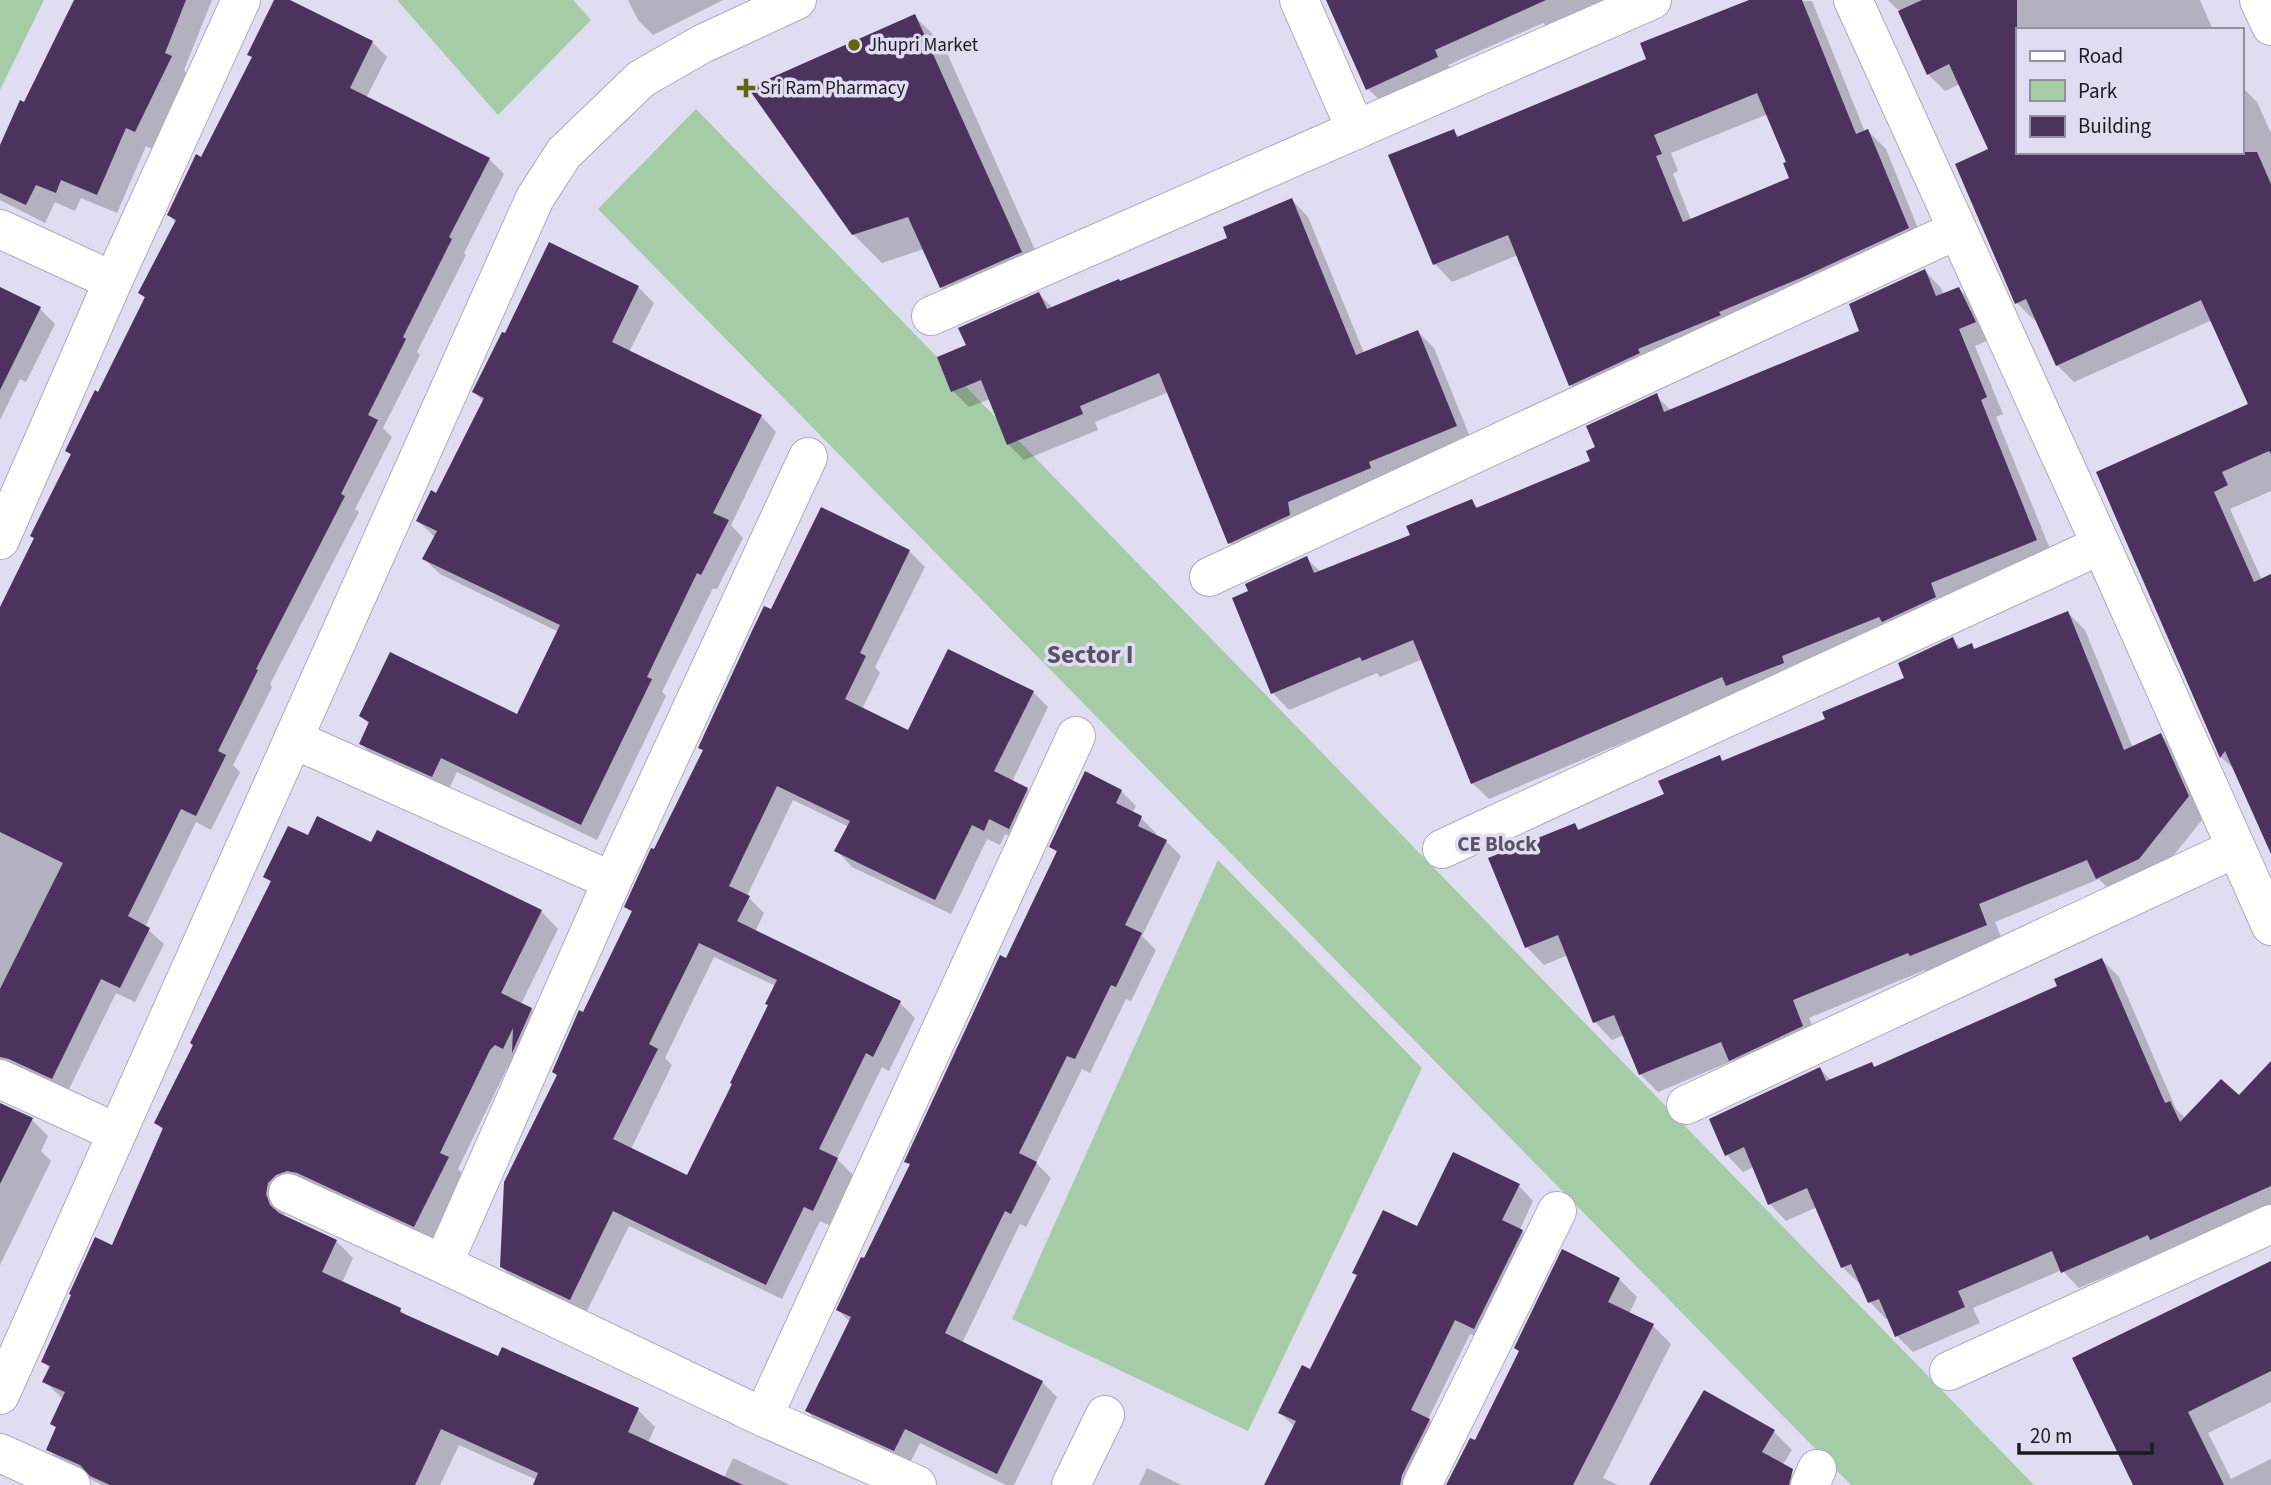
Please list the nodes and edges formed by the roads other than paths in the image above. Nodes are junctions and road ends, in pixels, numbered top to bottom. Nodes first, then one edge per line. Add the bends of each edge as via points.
1 (241, 0) edge
2 (797, 0) edge
3 (1299, 0) edge
4 (1652, 0) edge
5 (1853, 0) edge
6 (2259, 0) edge
7 (2271, 26) edge
8 (1356, 130) junction
9 (0, 229) edge
10 (1958, 230) junction
11 (113, 281) junction
12 (931, 316) dead end
13 (808, 457) dead end
14 (0, 540) edge
15 (2101, 545) junction
16 (1209, 577) dead end
17 (1076, 736) dead end
18 (293, 739) junction
19 (2236, 848) junction
20 (1442, 849) dead end
21 (612, 881) junction
22 (2271, 926) edge
23 (0, 1079) edge
24 (1686, 1105) dead end
25 (117, 1133) junction
26 (288, 1193) dead end
27 (1557, 1211) dead end
28 (2271, 1224) edge
29 (443, 1264) junction
30 (1949, 1371) dead end
31 (0, 1395) edge
32 (1105, 1415) dead end
33 (763, 1417) junction
34 (0, 1453) edge
35 (71, 1485) edge
36 (917, 1485) edge
37 (1071, 1485) edge
38 (1422, 1485) edge

1 - 11 street
2 - 18 street via 702,44 641,79 564,153 535,198
3 - 8 street
4 - 8 street
5 - 10 street
6 - 7 street
8 - 12 street
9 - 11 street
10 - 15 street
10 - 16 street
11 - 14 street
13 - 21 street
15 - 19 street
15 - 20 street
17 - 33 street
18 - 21 street
18 - 25 street
19 - 22 street
19 - 24 street
21 - 29 street
23 - 25 street
25 - 31 street
26 - 29 street
27 - 38 street
28 - 30 street
29 - 33 street
32 - 37 street
33 - 36 street
34 - 35 street

